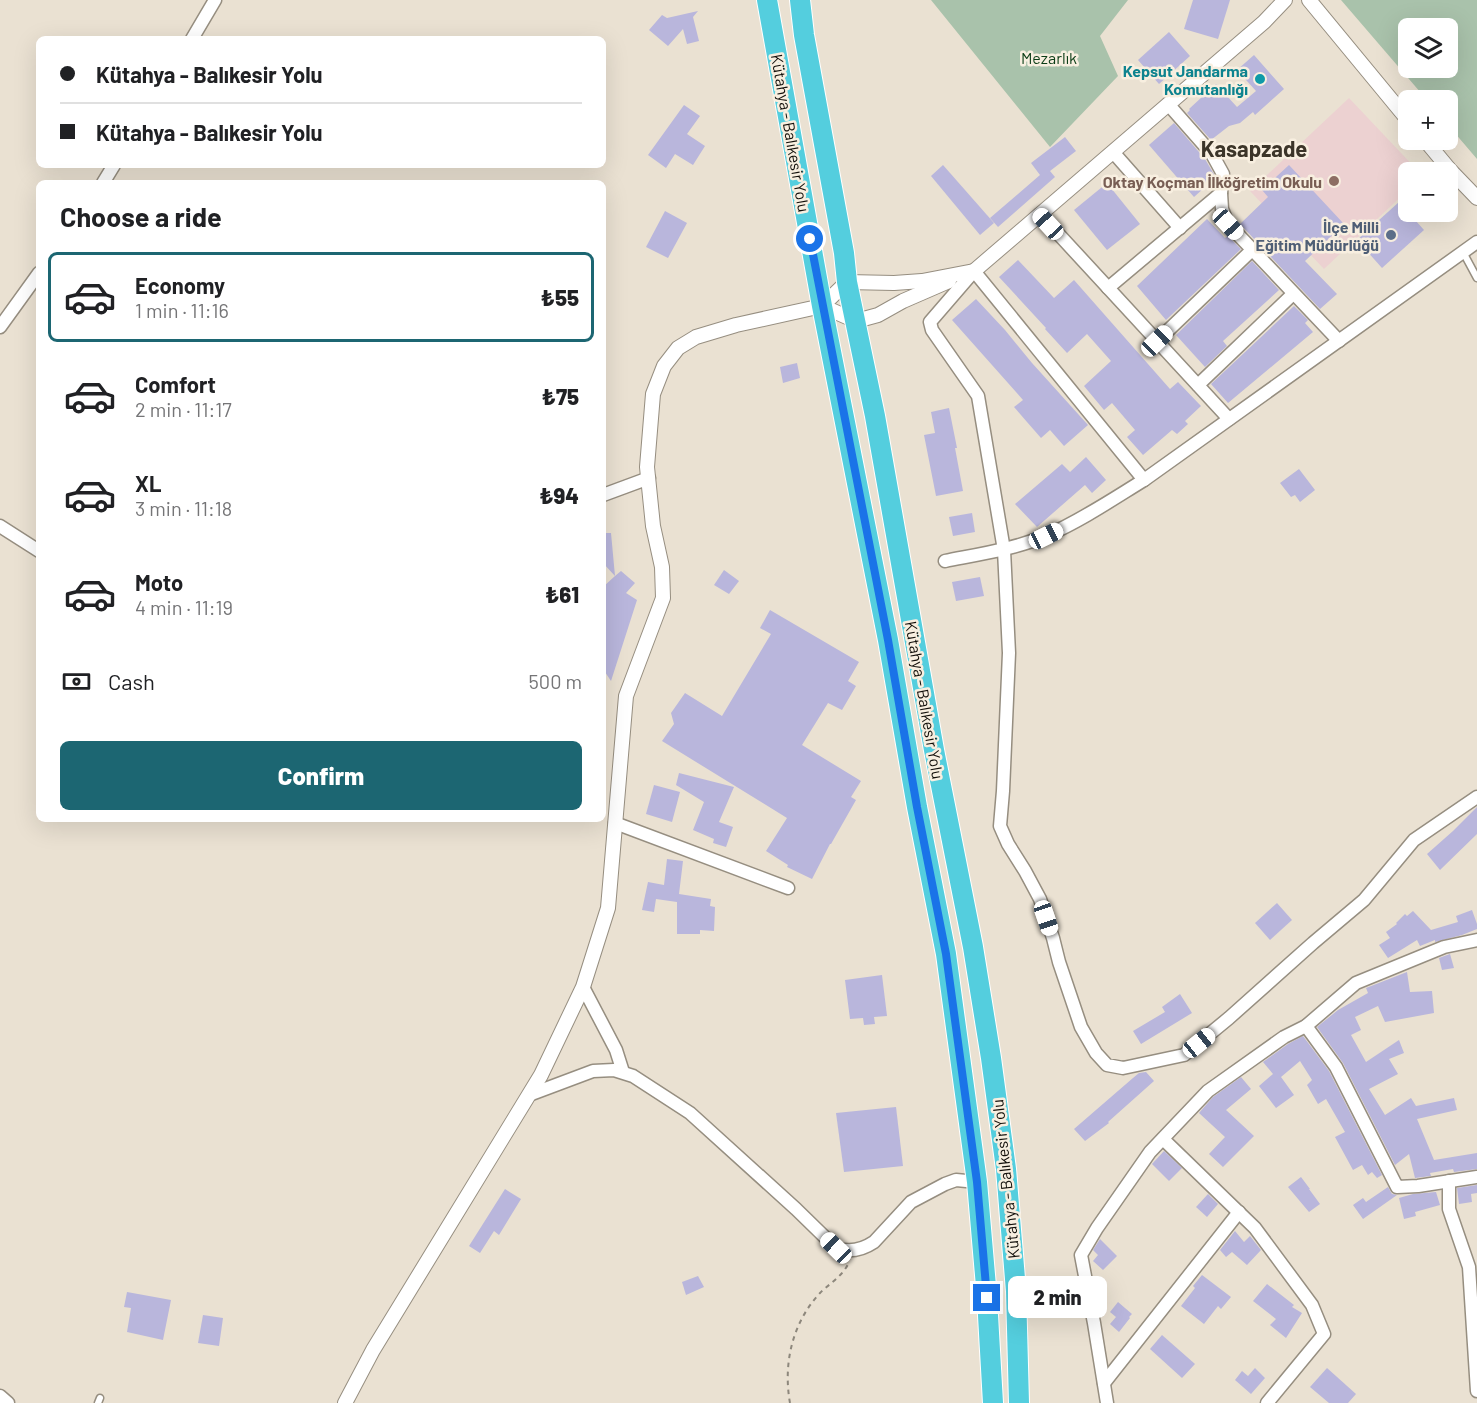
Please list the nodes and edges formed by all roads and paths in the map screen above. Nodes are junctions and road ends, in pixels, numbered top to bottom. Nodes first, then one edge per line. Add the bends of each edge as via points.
1 (215, 0) edge
2 (767, 0) edge
3 (800, 0) edge
4 (1285, 0) edge
5 (1309, 0) edge
6 (194, 36) edge
7 (1168, 104) junction
8 (1398, 108) edge
9 (1433, 150) edge
10 (1113, 152) junction
11 (1221, 193) junction
12 (1477, 198) edge
13 (1040, 214) junction
14 (1180, 228) junction
15 (1477, 242) edge
16 (1252, 249) junction
17 (1463, 252) junction
18 (974, 271) junction
19 (36, 277) edge
20 (1477, 278) edge
21 (847, 282) junction
22 (1108, 288) junction
23 (1293, 294) junction
24 (822, 306) junction
25 (856, 321) junction
26 (0, 327) edge
27 (1157, 341) junction
28 (1339, 341) junction
29 (1198, 385) junction
30 (1229, 419) junction
31 (649, 478) junction
32 (1144, 480) junction
33 (606, 494) edge
34 (0, 526) edge
35 (36, 549) edge
36 (1004, 550) junction
37 (945, 561) dead end
38 (1477, 797) edge
39 (615, 823) junction
40 (788, 888) dead end
41 (1477, 940) edge
42 (583, 987) junction
43 (1306, 1026) junction
44 (623, 1072) junction
45 (529, 1095) junction
46 (1163, 1138) junction
47 (1477, 1177) edge
48 (1449, 1181) junction
49 (977, 1182) junction
50 (1239, 1212) junction
51 (851, 1251) junction
52 (1473, 1267) edge
53 (1104, 1383) junction
54 (1477, 1391) edge
55 (0, 1396) edge
56 (8, 1403) edge
57 (345, 1403) edge
58 (790, 1403) edge
59 (993, 1403) edge
60 (1019, 1403) edge
61 (1107, 1403) edge
62 (1267, 1403) edge

1 - 6 street
2 - 24 highway, Kütahya - Balıkesir Yolu
3 - 21 highway, Kütahya - Balıkesir Yolu
4 - 7 street
5 - 8 street
7 - 10 street
7 - 11 street via 1212,154 1223,174
9 - 12 street
10 - 13 street
10 - 14 street
11 - 14 street
11 - 16 street via 1228,224
13 - 18 street
13 - 22 street
14 - 22 street
15 - 17 street
16 - 23 street
16 - 27 street
17 - 20 lane
17 - 28 street
18 - 21 street via 922,281
18 - 25 street via 878,315
18 - 32 street
18 - 36 street via 930,322 978,396
19 - 26 street
21 - 24 street
21 - 25 highway, Kütahya - Balıkesir Yolu
22 - 27 street
23 - 28 street
23 - 29 street
24 - 25 street
24 - 31 street via 716,331 678,348 664,366 653,394
24 - 49 highway, Kütahya - Balıkesir Yolu via 946,954
25 - 60 highway, Kütahya - Balıkesir Yolu via 991,1058 1006,1169
27 - 29 street
28 - 30 street
29 - 30 street
30 - 32 street
31 - 33 street
31 - 39 street via 663,598 626,696
32 - 36 street via 1087,516
34 - 35 street
36 - 37 street
36 - 38 street via 1008,653 1000,826 1040,899 1081,1027 1107,1065 1123,1068 1184,1055 1364,900 1414,840
39 - 40 street
39 - 42 street via 608,908
41 - 43 street via 1444,946 1356,983
42 - 44 street via 616,1050
42 - 45 street
43 - 46 street via 1208,1091
43 - 48 street via 1336,1067 1397,1187
44 - 45 street via 593,1071
44 - 51 street via 690,1113 836,1248
45 - 57 street via 373,1350
46 - 50 street
46 - 53 street via 1081,1255
47 - 48 street
48 - 52 street via 1449,1209
49 - 51 street via 956,1180 911,1202 874,1242
49 - 59 highway, Kütahya - Balıkesir Yolu
50 - 53 street
50 - 62 street via 1312,1305 1324,1335
51 - 58 path via 847,1266 819,1294 800,1322 789,1354
52 - 54 street
53 - 61 street
55 - 56 street

